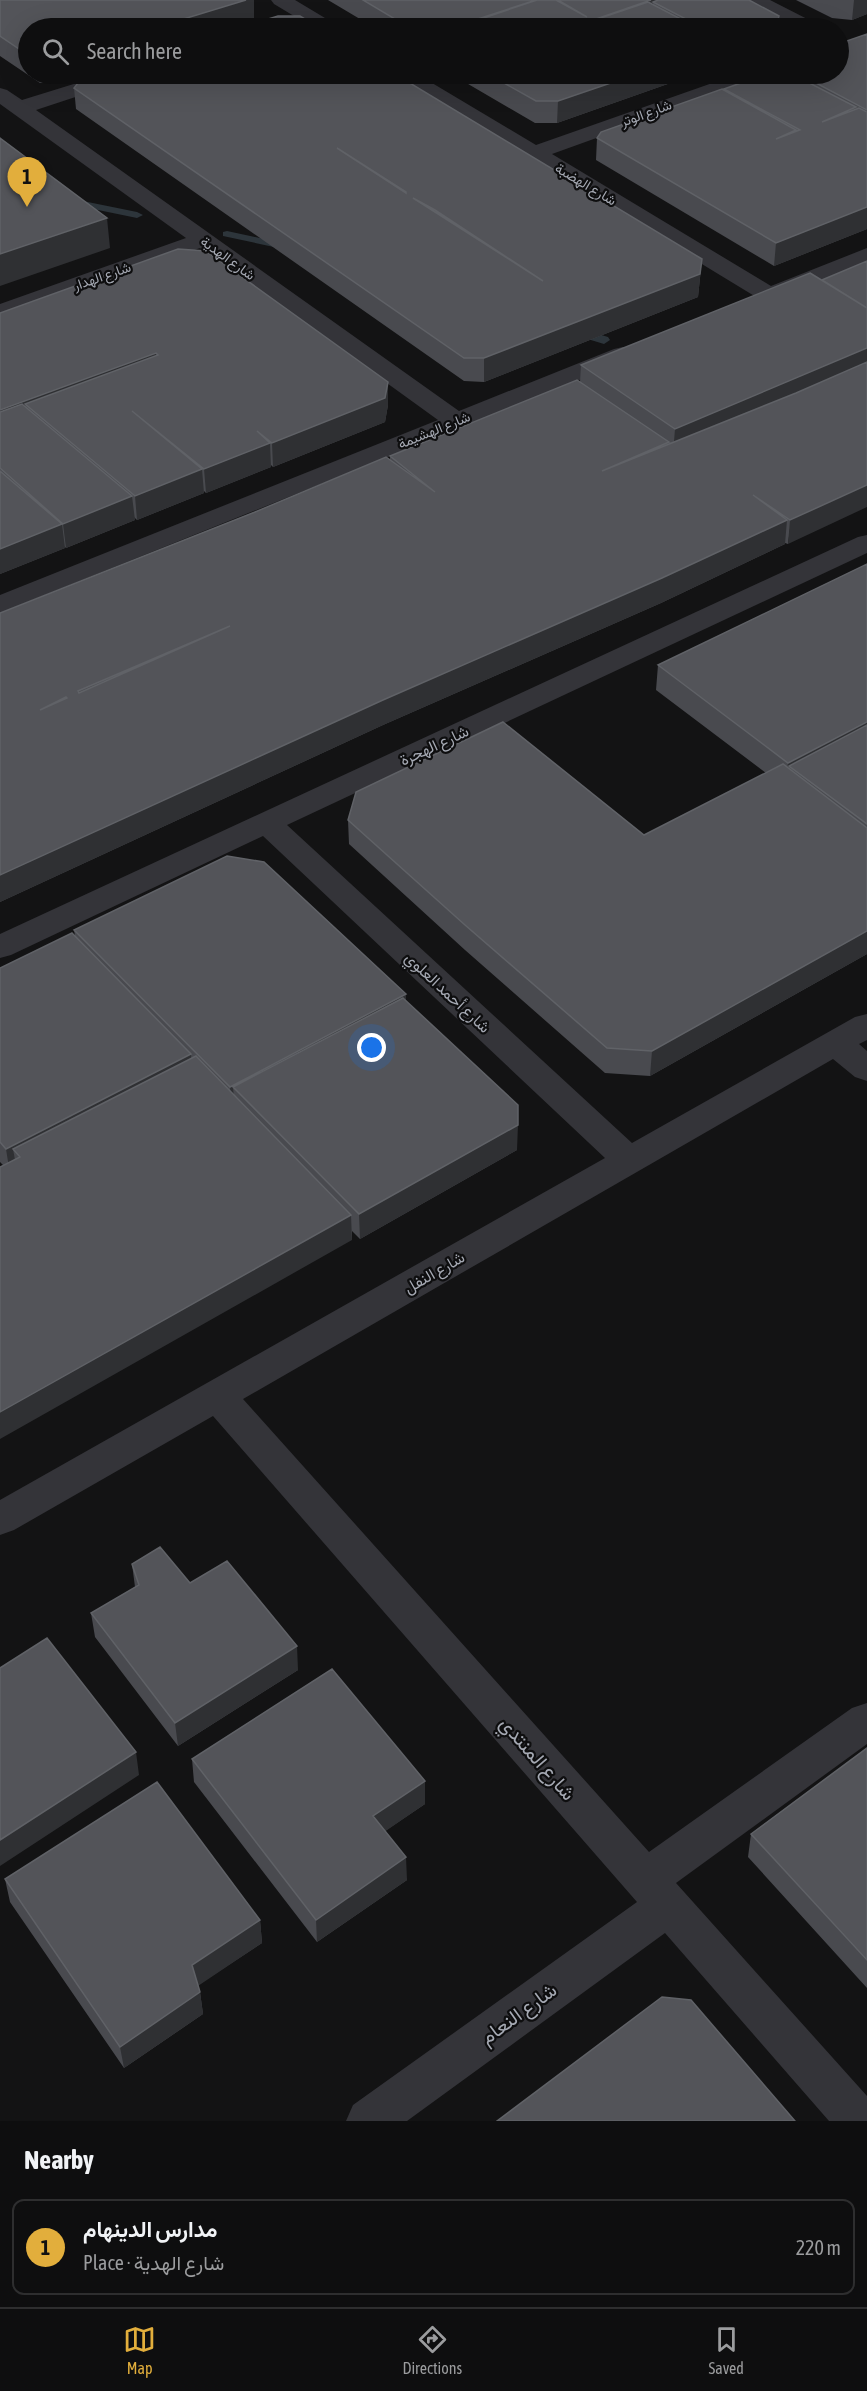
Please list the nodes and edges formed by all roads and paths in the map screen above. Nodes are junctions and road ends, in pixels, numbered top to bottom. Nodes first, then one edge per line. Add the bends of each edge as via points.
1 (281, 0) edge
2 (754, 0) edge
3 (306, 15) junction
4 (297, 18) edge
5 (311, 18) edge
6 (790, 18) edge
7 (95, 84) edge
8 (420, 84) edge
9 (728, 84) edge
10 (0, 94) edge
11 (19, 108) junction
12 (535, 153) junction
13 (203, 240) junction
14 (867, 255) edge
15 (769, 295) junction
16 (737, 308) edge
17 (0, 312) edge
18 (640, 347) edge
19 (456, 421) junction
20 (867, 543) edge
21 (0, 605) edge
22 (267, 823) junction
23 (0, 947) edge
24 (867, 1025) edge
25 (835, 1043) junction
26 (867, 1069) edge
27 (629, 1160) junction
28 (217, 1395) junction
29 (0, 1519) edge
30 (867, 1720) edge
31 (656, 1893) junction
32 (369, 2121) edge
33 (859, 2121) edge

1 - 3 street
2 - 6 street
3 - 4 street
3 - 5 street
7 - 11 street
8 - 12 street, شارع الهضبة
9 - 12 street, شارع الوتر
10 - 11 street, شارع الهدية
11 - 13 street, شارع الهدية
12 - 15 street, شارع الهضبة
13 - 17 street, شارع الهدار
13 - 19 street, شارع الهدية
14 - 15 street
15 - 16 street
18 - 19 street, شارع الهشيمة
19 - 21 street, شارع الهشيمة
20 - 22 street, شارع الهجرة
22 - 23 street, شارع الهجرة
22 - 27 street, شارع أحمد العلوي
24 - 25 street, شارع النفل
25 - 26 street
25 - 27 street, شارع النفل
27 - 28 street, شارع النفل
28 - 29 street, شارع النفل
28 - 31 street, شارع المنتدي
30 - 31 street, شارع النعام
31 - 32 street, شارع النعام
31 - 33 street, شارع المنتدي

